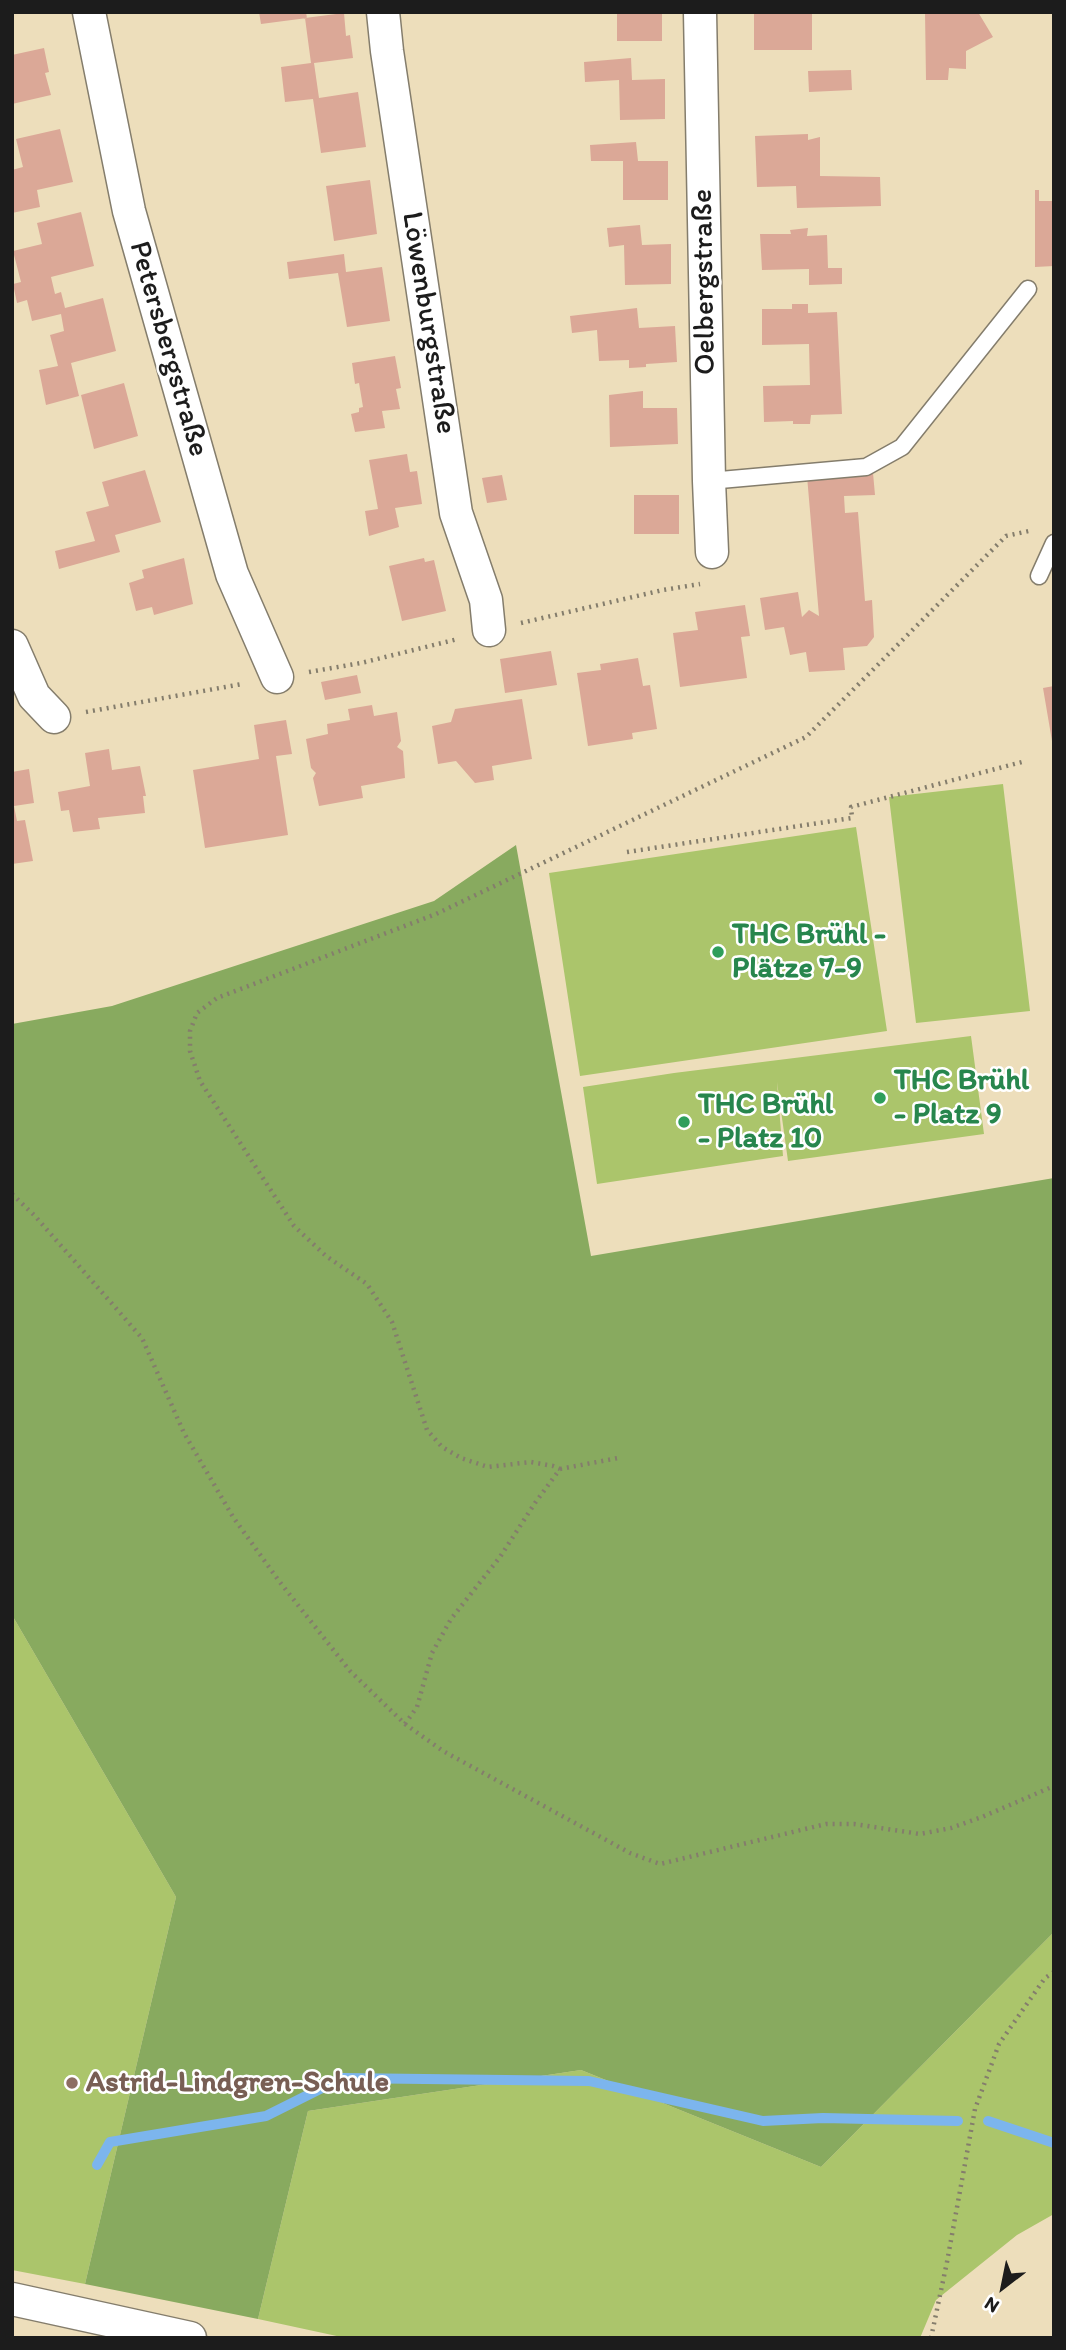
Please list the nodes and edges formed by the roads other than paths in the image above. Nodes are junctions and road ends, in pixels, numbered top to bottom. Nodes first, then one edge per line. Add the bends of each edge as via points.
1 (89, 12) edge
2 (383, 12) edge
3 (700, 12) edge
4 (1028, 289) dead end
5 (709, 481) junction
6 (1054, 542) edge
7 (712, 552) road end
8 (1039, 576) dead end
9 (489, 631) road end
10 (12, 646) edge
11 (278, 677) dead end
12 (54, 718) dead end
13 (12, 2299) edge
14 (190, 2338) edge

1 - 11 street, Petersbergstraße via 129,211 224,547
2 - 9 street, Löwenburgstraße via 456,513 486,600
3 - 5 street, Oelbergstraße
4 - 5 lane via 902,447 866,467
5 - 7 street, Oelbergstraße
6 - 8 lane
10 - 12 street via 34,696
13 - 14 street

